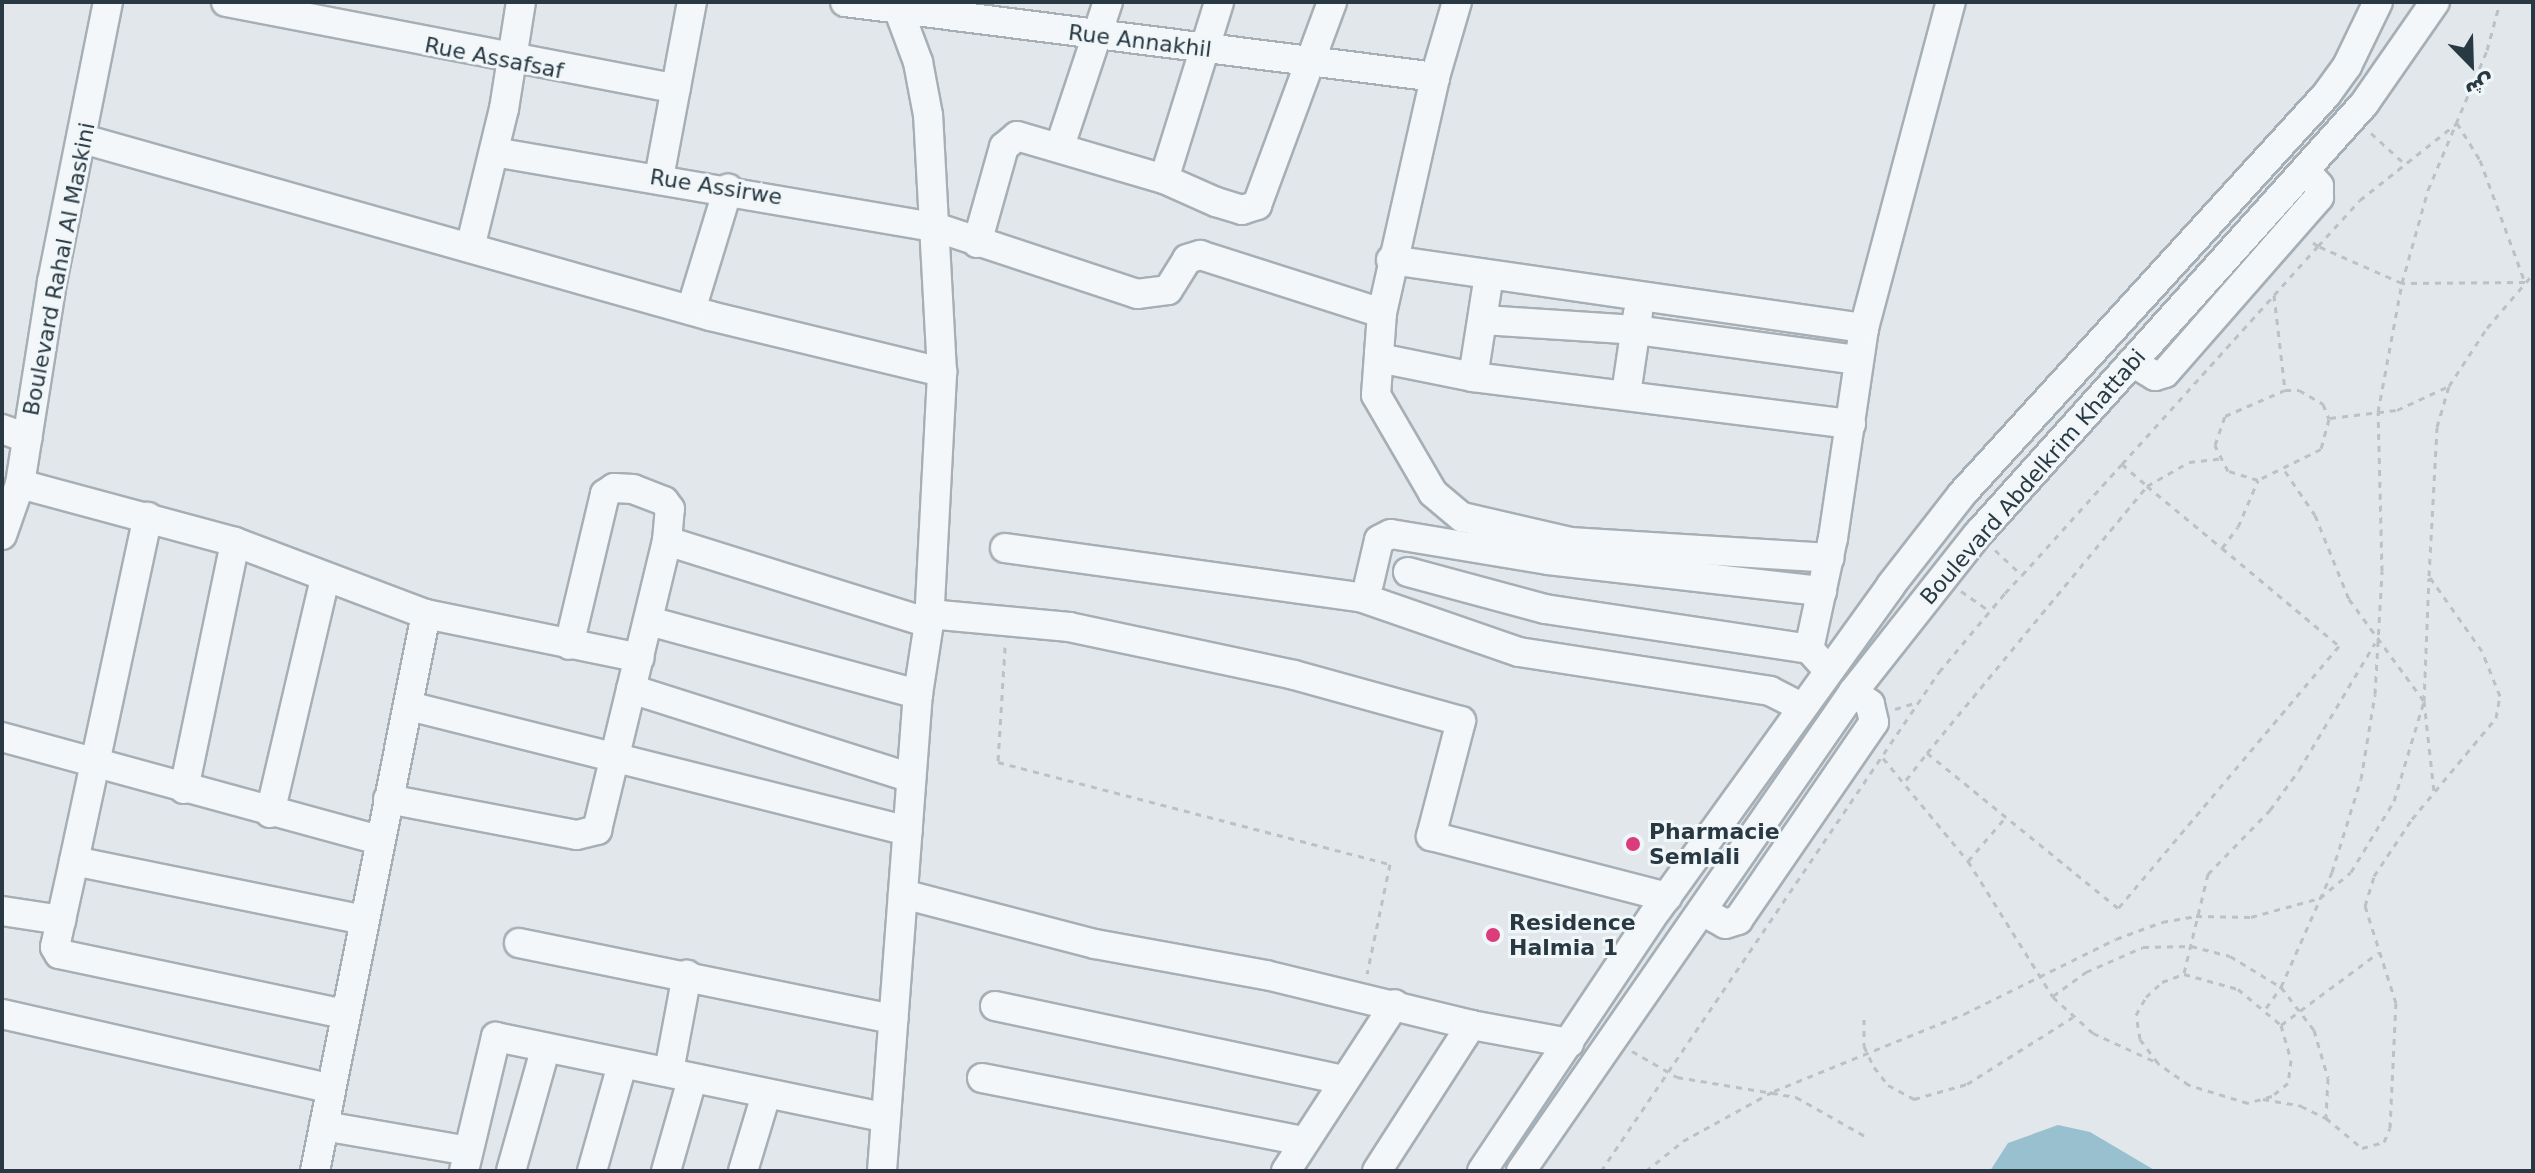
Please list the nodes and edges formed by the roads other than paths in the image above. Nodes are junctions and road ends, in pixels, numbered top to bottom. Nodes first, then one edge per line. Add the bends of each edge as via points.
1 (108, 2) edge
2 (226, 2) edge
3 (521, 2) edge
4 (692, 2) edge
5 (845, 2) edge
6 (1108, 2) edge
7 (1219, 2) edge
8 (1332, 2) edge
9 (1457, 2) edge
10 (1951, 2) edge
11 (2378, 2) edge
12 (2435, 2) edge
13 (899, 11) junction
14 (1097, 35) junction
15 (1205, 49) junction
16 (510, 61) junction
17 (1313, 62) junction
18 (1435, 77) junction
19 (676, 89) junction
20 (83, 139) junction
21 (1060, 146) junction
22 (494, 152) junction
23 (2305, 170) junction
24 (659, 178) junction
25 (1164, 179) junction
26 (2253, 179) junction
27 (728, 189) junction
28 (2278, 201) junction
29 (938, 228) junction
30 (977, 243) junction
31 (470, 248) junction
32 (1391, 260) junction
33 (1489, 275) junction
34 (1641, 293) junction
35 (691, 310) junction
36 (1382, 313) junction
37 (1483, 320) junction
38 (1864, 328) junction
39 (1636, 330) junction
40 (1379, 354) junction
41 (1858, 360) junction
42 (2132, 362) junction
43 (942, 372) junction
44 (1473, 377) junction
45 (1626, 394) junction
46 (1851, 424) junction
47 (15, 433) edge
48 (20, 484) junction
49 (148, 517) junction
50 (2, 535) edge
51 (667, 541) junction
52 (235, 542) junction
53 (1005, 548) dead end
54 (1520, 556) junction
55 (1830, 558) junction
56 (1408, 572) dead end
57 (325, 579) junction
58 (1369, 583) dead end
59 (1822, 591) junction
60 (1517, 602) junction
61 (426, 614) junction
62 (929, 619) junction
63 (649, 621) junction
64 (569, 645) junction
65 (640, 658) junction
66 (1818, 659) junction
67 (631, 689) junction
68 (1853, 692) junction
69 (918, 694) junction
70 (409, 706) junction
71 (1801, 707) junction
72 (2, 737) edge
73 (617, 759) junction
74 (96, 760) junction
75 (911, 778) junction
76 (184, 789) junction
77 (388, 799) junction
78 (270, 813) junction
79 (908, 831) junction
80 (378, 840) junction
81 (74, 861) junction
82 (903, 894) junction
83 (1667, 897) junction
84 (2, 911) edge
85 (1702, 911) junction
86 (61, 920) junction
87 (363, 920) junction
88 (519, 943) dead end
89 (687, 975) junction
90 (1395, 1004) junction
91 (995, 1006) dead end
92 (2, 1014) edge
93 (344, 1014) junction
94 (893, 1019) junction
95 (1471, 1025) junction
96 (1569, 1043) junction
97 (545, 1050) junction
98 (622, 1065) junction
99 (680, 1075) junction
100 (982, 1078) dead end
101 (1344, 1080) junction
102 (329, 1088) junction
103 (766, 1095) junction
104 (886, 1118) junction
105 (1516, 1120) junction
106 (324, 1126) junction
107 (1304, 1141) junction
108 (466, 1161) edge
109 (315, 1171) edge
110 (511, 1171) edge
111 (592, 1171) edge
112 (666, 1171) edge
113 (743, 1171) edge
114 (882, 1171) edge
115 (1286, 1171) edge
116 (1377, 1171) edge
117 (1482, 1171) edge
118 (1490, 1171) edge
119 (1521, 1171) edge

1 - 20 street, Boulevard Rahal Al Maskini
2 - 16 street, Rue Assafsaf
3 - 16 street
4 - 19 street
5 - 13 street, Rue Annakhil
6 - 14 street
7 - 15 street
8 - 17 street
9 - 18 street
10 - 38 street
11 - 26 street, Boulevard Abdelkrim Khattabi via 2337,81
12 - 23 street, Boulevard Abdelkrim Khattabi via 2412,42
13 - 14 street, Rue Annakhil
13 - 29 street via 925,98
14 - 15 street, Rue Annakhil
14 - 21 street
15 - 17 street, Rue Annakhil
15 - 25 street
16 - 19 street, Rue Assafsaf
16 - 22 street
17 - 18 street, Rue Annakhil
17 - 25 street via 1257,205 1242,210
18 - 32 street
19 - 24 street
20 - 31 street
20 - 47 street, Boulevard Rahal Al Maskini
21 - 25 street
21 - 30 street via 1017,136 1007,140
22 - 24 street, Rue Assirwe
22 - 31 street
23 - 28 street, Boulevard Abdelkrim Khattabi
23 - 42 street via 2319,186 2319,197 2165,373 2155,376
24 - 27 street, Rue Assirwe
26 - 28 street
26 - 66 street, Boulevard Abdelkrim Khattabi via 1962,494
27 - 29 street, Rue Assirwe
27 - 35 street
28 - 42 street, Boulevard Abdelkrim Khattabi
29 - 30 street, Rue Assirwe
29 - 43 street
30 - 36 street, Rue Assirwe via 1155,296 1178,278 1187,259 1200,255
31 - 35 street
32 - 33 street
32 - 36 street
33 - 34 street
33 - 37 street
34 - 38 street
34 - 39 street
35 - 43 street
36 - 40 street
37 - 39 street
37 - 44 street
38 - 41 street
39 - 41 street
39 - 45 street
40 - 44 street
40 - 55 street via 1376,395 1433,493 1462,517 1570,542
41 - 46 street
42 - 68 street, Boulevard Abdelkrim Khattabi via 1978,534
43 - 62 street
44 - 45 street
45 - 46 street
46 - 55 street
47 - 48 street, Boulevard Rahal Al Maskini
48 - 49 street
48 - 50 street, Boulevard Rahal Al Maskini
49 - 52 street
49 - 74 street
51 - 62 street
51 - 63 street
51 - 64 street via 670,509 664,501 633,489 609,490 595,521
52 - 57 street
52 - 76 street
53 - 71 street via 1360,597 1519,652 1770,691
54 - 58 street via 1391,534 1379,540
54 - 59 street
54 - 60 street
55 - 59 street
56 - 60 street
57 - 61 street
57 - 78 street
59 - 66 street
60 - 66 street
61 - 64 street
61 - 70 street
62 - 69 street
62 - 83 street via 1069,627 1294,675 1461,721 1431,836
63 - 65 street
63 - 69 street
64 - 65 street
65 - 67 street
66 - 71 street, Boulevard Abdelkrim Khattabi
67 - 73 street
67 - 75 street
68 - 85 street, Boulevard Abdelkrim Khattabi
68 - 85 street via 1876,713 1738,920 1725,924
69 - 75 street
70 - 73 street
70 - 77 street
71 - 83 street, Boulevard Abdelkrim Khattabi
72 - 74 street
73 - 77 street via 602,822 588,835
73 - 79 street
74 - 76 street
74 - 81 street
75 - 79 street
76 - 78 street
77 - 80 street
78 - 80 street
79 - 82 street
80 - 87 street
81 - 86 street
81 - 87 street
82 - 90 street via 1095,944
82 - 94 street
83 - 96 street, Boulevard Abdelkrim Khattabi
84 - 86 street
85 - 119 street, Boulevard Abdelkrim Khattabi
86 - 93 street via 55,947 59,954
87 - 93 street
88 - 89 street
89 - 94 street
89 - 99 street
90 - 95 street
90 - 101 street
91 - 101 street
92 - 102 street
93 - 102 street
94 - 104 street
95 - 96 street
95 - 116 street
96 - 105 street, Boulevard Abdelkrim Khattabi
97 - 98 street
97 - 108 street via 496,1037
97 - 110 street
98 - 99 street
98 - 111 street
99 - 103 street
99 - 112 street
100 - 107 street
101 - 107 street
102 - 106 street
103 - 104 street
103 - 113 street
104 - 114 street
105 - 117 street, Boulevard Abdelkrim Khattabi
105 - 118 street
106 - 108 street
106 - 109 street
107 - 115 street

